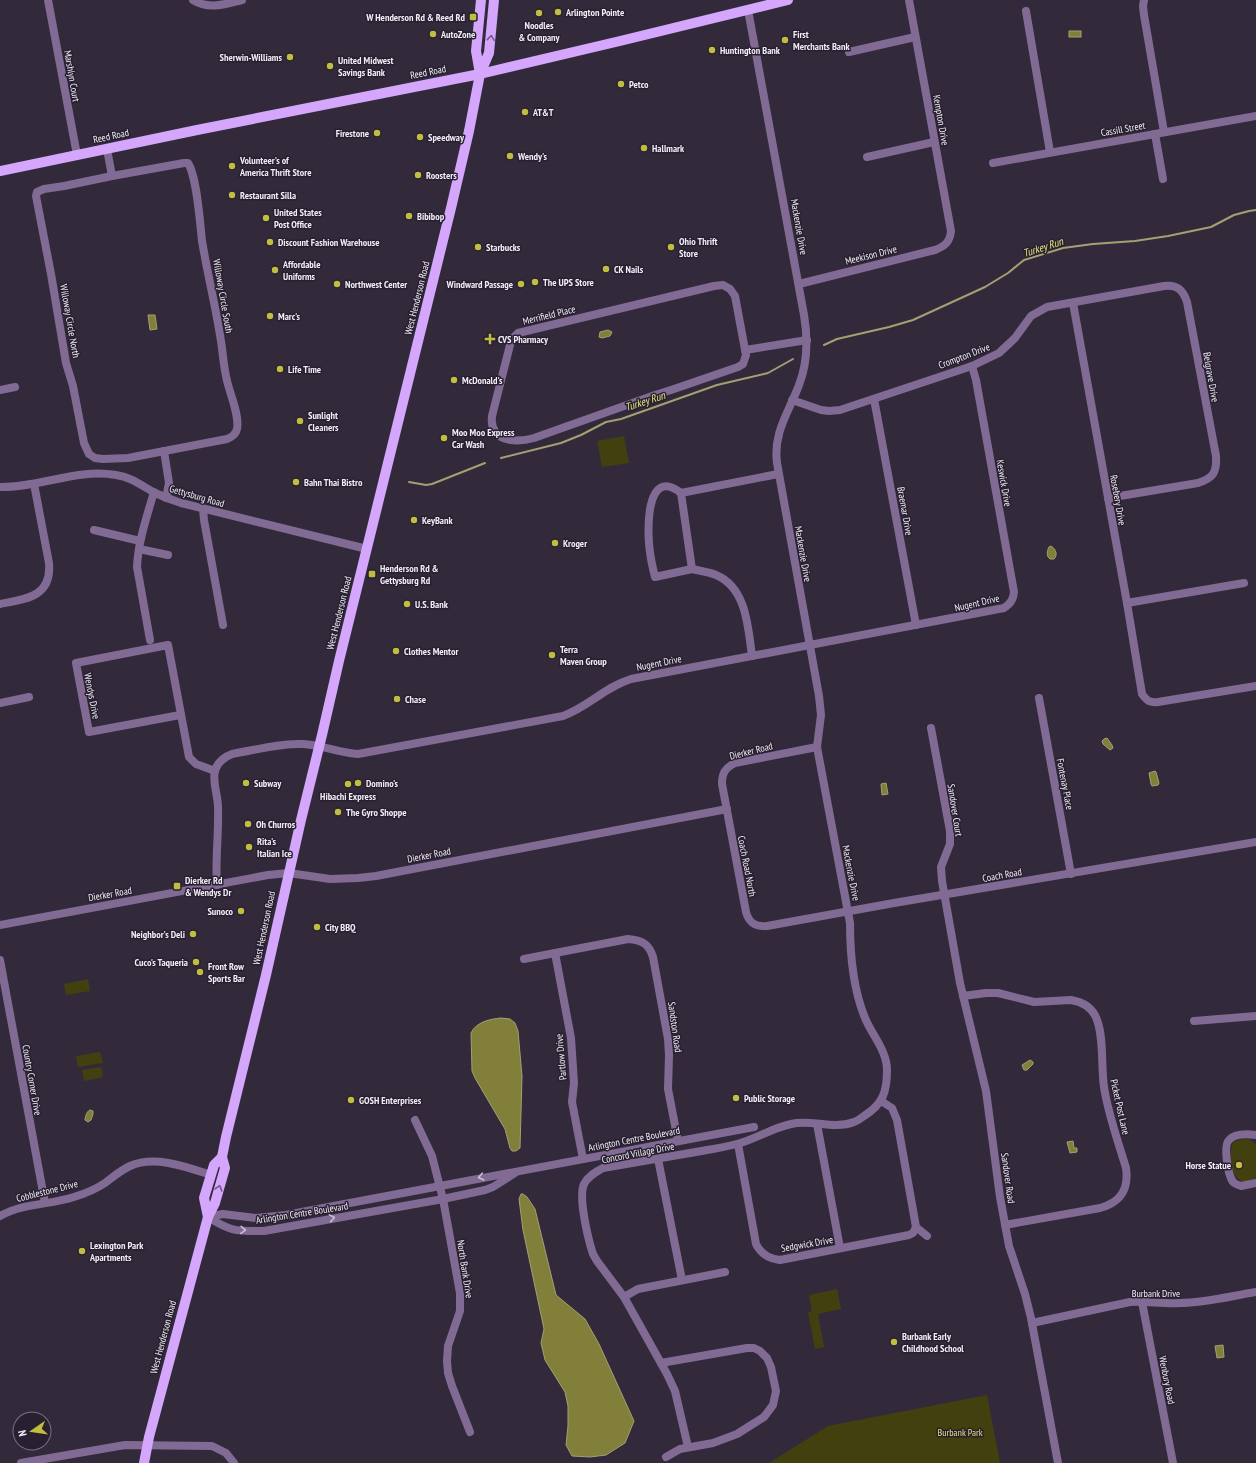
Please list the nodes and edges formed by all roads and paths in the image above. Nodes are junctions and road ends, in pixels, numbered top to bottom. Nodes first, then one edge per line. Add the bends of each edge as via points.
1 (48, 0) edge
2 (193, 0) edge
3 (242, 0) edge
4 (481, 0) edge
5 (494, 0) edge
6 (788, 0) edge
7 (909, 0) edge
8 (1144, 0) edge
9 (748, 10) junction
10 (1026, 11) dead end
11 (915, 37) junction
12 (849, 52) dead end
13 (480, 74) junction
14 (1256, 116) edge
15 (1164, 132) junction
16 (1155, 134) junction
17 (934, 142) junction
18 (107, 149) junction
19 (1050, 152) junction
20 (77, 155) junction
21 (866, 157) dead end
22 (993, 163) dead end
23 (0, 171) edge
24 (112, 176) junction
25 (1163, 179) dead end
26 (947, 244) joint
27 (799, 284) junction
28 (1177, 287) joint
29 (1073, 303) junction
30 (807, 340) junction
31 (745, 350) junction
32 (972, 366) junction
33 (15, 387) dead end
34 (0, 390) edge
35 (874, 399) junction
36 (792, 400) junction
37 (164, 451) junction
38 (778, 474) junction
39 (34, 484) junction
40 (0, 487) edge
41 (154, 492) junction
42 (681, 493) junction
43 (166, 498) junction
44 (1108, 498) junction
45 (203, 509) junction
46 (94, 530) dead end
47 (140, 545) junction
48 (367, 548) junction
49 (168, 555) dead end
50 (692, 569) junction
51 (1244, 583) dead end
52 (1010, 603) joint
53 (1127, 603) junction
54 (0, 604) edge
55 (223, 625) dead end
56 (916, 625) junction
57 (150, 640) dead end
58 (809, 645) junction
59 (752, 656) junction
60 (1256, 686) edge
61 (29, 697) dead end
62 (1039, 698) dead end
63 (0, 703) edge
64 (180, 715) junction
65 (931, 728) dead end
66 (319, 747) junction
67 (818, 747) junction
68 (215, 771) junction
69 (726, 809) junction
70 (1256, 842) edge
71 (289, 873) junction
72 (1072, 874) junction
73 (217, 885) junction
74 (945, 895) junction
75 (848, 912) junction
76 (752, 924) joint
77 (0, 925) edge
78 (555, 953) junction
79 (524, 959) dead end
80 (0, 960) edge
81 (963, 996) junction
82 (1256, 1016) edge
83 (1194, 1021) dead end
84 (881, 1101) junction
85 (415, 1120) dead end
86 (817, 1124) junction
87 (754, 1127) dead end
88 (1256, 1135) edge
89 (678, 1141) junction
90 (738, 1144) junction
91 (222, 1157) junction
92 (583, 1159) junction
93 (658, 1159) junction
94 (519, 1171) junction
95 (211, 1174) junction
96 (1256, 1183) edge
97 (439, 1186) junction
98 (443, 1199) junction
99 (45, 1203) junction
100 (0, 1216) edge
101 (208, 1217) junction
102 (1005, 1225) junction
103 (916, 1227) junction
104 (927, 1236) dead end
105 (840, 1248) junction
106 (726, 1272) dead end
107 (682, 1280) junction
108 (1256, 1292) edge
109 (624, 1297) junction
110 (1142, 1302) junction
111 (1032, 1323) junction
112 (661, 1363) junction
113 (470, 1432) dead end
114 (148, 1444) junction
115 (688, 1447) junction
116 (666, 1457) dead end
117 (23, 1463) edge
118 (144, 1463) edge
119 (234, 1463) edge
120 (1058, 1463) edge
121 (1173, 1463) edge

1 - 20 street, Marshlyn Court
2 - 3 street via 211,6
4 - 13 main road, West Henderson Road via 476,52
13 -> 5 main road, West Henderson Road via 489,53
6 - 9 main road, Reed Road
7 - 11 street, Kempton Drive
8 - 15 street via 1144,15
9 - 13 main road, Reed Road
9 - 27 street, Mackenzie Drive
10 - 19 street
11 - 12 street
11 - 17 street, Kempton Drive
13 - 18 main road, Reed Road
13 - 48 main road, West Henderson Road via 469,132
14 - 15 street, Cassill Street
15 - 16 street, Cassill Street
16 - 19 street, Cassill Street
16 - 25 street
17 - 21 street
17 - 26 street, Kempton Drive via 951,231
18 - 20 main road, Reed Road
18 - 24 street
19 - 22 street, Cassill Street
20 - 23 main road, Reed Road
24 - 37 street, Willoway Circle North via 44,188 37,192 57,311 84,443 89,454 95,458 114,459
24 - 37 street, Willoway Circle South via 188,163 195,189 226,377 238,424 237,431 228,439
26 - 27 street, Meekison Drive via 935,250
27 - 30 street, Mackenzie Drive
28 - 29 street, Crompton Drive via 1164,286
28 - 44 street, Belgrave Drive via 1184,293 1187,302 1216,456 1214,474 1198,483
29 - 32 street, Crompton Drive via 1047,307 1037,312 999,353
29 - 44 street, Rosebery Drive
30 - 31 street
30 - 36 street, Mackenzie Drive via 805,365
31 - 31 street, Merrifield Place via 745,360 738,367 534,438 522,441 509,440 497,434 493,426 492,416 511,341 521,332 723,285 735,296
32 - 35 street, Crompton Drive
32 - 52 street, Keswick Drive via 1014,592
33 - 34 street
35 - 36 street, Crompton Drive via 829,412
35 - 56 street, Braemar Drive
36 - 38 street, Mackenzie Drive via 777,439
37 - 43 street via 169,483
38 - 42 street
38 - 58 street, Mackenzie Drive
39 - 40 street, Gettysburg Road
39 - 41 street, Gettysburg Road via 100,473 134,480
39 - 54 street via 49,570 46,583 40,592 28,598
41 - 43 street, Gettysburg Road
41 - 47 street
42 - 50 street
42 - 50 street via 665,486 661,486 655,492 648,536 650,553 656,577
43 - 45 street, Gettysburg Road
44 - 53 street, Rosebery Drive
45 - 48 street, Gettysburg Road
45 - 55 street
46 - 47 street
47 - 49 street
47 - 57 street via 137,567
48 - 66 main road, West Henderson Road
50 - 59 street via 715,574 735,589 745,613
51 - 53 street
52 - 56 street, Nugent Drive via 997,610
53 - 60 street, Rosebery Drive via 1142,694 1146,700 1152,703
56 - 58 street, Nugent Drive
58 - 59 street, Nugent Drive
58 - 67 street, Mackenzie Drive via 821,715
59 - 66 street, Nugent Drive via 630,679 611,687 575,712 563,716 375,752 350,753
61 - 63 street
62 - 72 street, Fontenay Place
64 - 64 street, Wendys Drive via 168,645 76,663 89,732
64 - 68 street, Wendys Drive via 189,757 196,764
65 - 74 street, Sandover Court via 950,831 950,844 941,867
66 - 68 street via 295,744 232,754 219,762
66 - 71 main road, West Henderson Road
67 - 69 street, Dierker Road via 735,763 727,767 722,775
67 - 75 street, Mackenzie Drive
68 - 73 street via 219,823
69 - 71 street, Dierker Road via 362,878 330,879
69 - 76 street, Coach Road North via 746,912
70 - 72 street, Coach Road
71 - 73 street, Dierker Road
71 - 91 main road, West Henderson Road
72 - 74 street, Coach Road
73 - 77 street, Dierker Road
74 - 75 street, Coach Road
74 - 81 street, Sandover Road
75 - 76 street, Coach Road via 767,926
75 - 84 street, Mackenzie Drive via 850,952 860,1004 887,1062 886,1090
78 - 79 street
78 - 89 street, Sandston Road via 628,939 644,943 650,949 666,1028 669,1055 668,1089
78 - 92 street, Partlow Drive via 571,1038 574,1083 572,1102
80 - 99 street, Country Corner Drive
81 - 102 street, Sandover Road via 986,1091
81 - 102 street, Picket Post Lane via 986,993 1034,1002 1071,1000 1088,1007 1097,1020 1106,1100 1126,1168 1125,1189 1112,1204
82 - 83 street
84 - 86 street, Concord Village Drive via 869,1113 854,1122
84 - 103 street via 892,1108 897,1120
85 - 97 street, North Bank Drive via 432,1156
86 - 90 street, Concord Village Drive via 806,1122 786,1125
86 - 105 street
87 - 89 street, Arlington Centre Boulevard
88 - 96 street via 1231,1138 1226,1150 1233,1181 1241,1186
89 - 92 street, Arlington Centre Boulevard
90 - 93 street, Concord Village Drive
90 - 105 street, Sedgwick Drive via 756,1244 762,1252 770,1258 780,1260
91 - 95 main road, West Henderson Road via 214,1165
101 -> 91 main road, West Henderson Road via 215,1203 225,1168
92 - 94 street, Arlington Centre Boulevard
93 - 107 street
93 - 109 street, Concord Village Drive via 603,1168 590,1176 582,1188 583,1209 593,1254
94 -> 97 street, Arlington Centre Boulevard
94 - 98 street, Arlington Centre Boulevard via 493,1187
95 - 99 street, Cobblestone Drive via 175,1164 143,1163 131,1166 97,1188
95 - 101 main road, West Henderson Road via 204,1198
97 - 98 street, North Bank Drive
97 - 101 street, Arlington Centre Boulevard via 286,1215 256,1218 223,1214
101 -> 98 street, Arlington Centre Boulevard via 230,1229 264,1231
98 - 113 street, North Bank Drive via 461,1303 448,1346 448,1373
99 - 100 street, Cobblestone Drive via 17,1209
101 - 114 main road, West Henderson Road
102 - 111 street, Sandover Road
103 - 104 street
103 - 105 street, Sedgwick Drive via 909,1236
106 - 107 street
107 - 109 street via 638,1289
108 - 110 street, Burbank Drive via 1179,1304
109 - 112 street, Concord Village Drive
110 - 111 street, Burbank Drive via 1130,1302
110 - 121 street, Wenbury Road
111 - 120 street, Sandover Road
112 - 115 street, Concord Village Drive via 674,1391
112 - 115 street via 747,1348 754,1348 767,1358 776,1391 773,1405 764,1417 737,1434 713,1443
114 - 117 street via 125,1445
114 - 118 main road, West Henderson Road
114 - 119 street via 212,1446 226,1453
115 - 116 street

